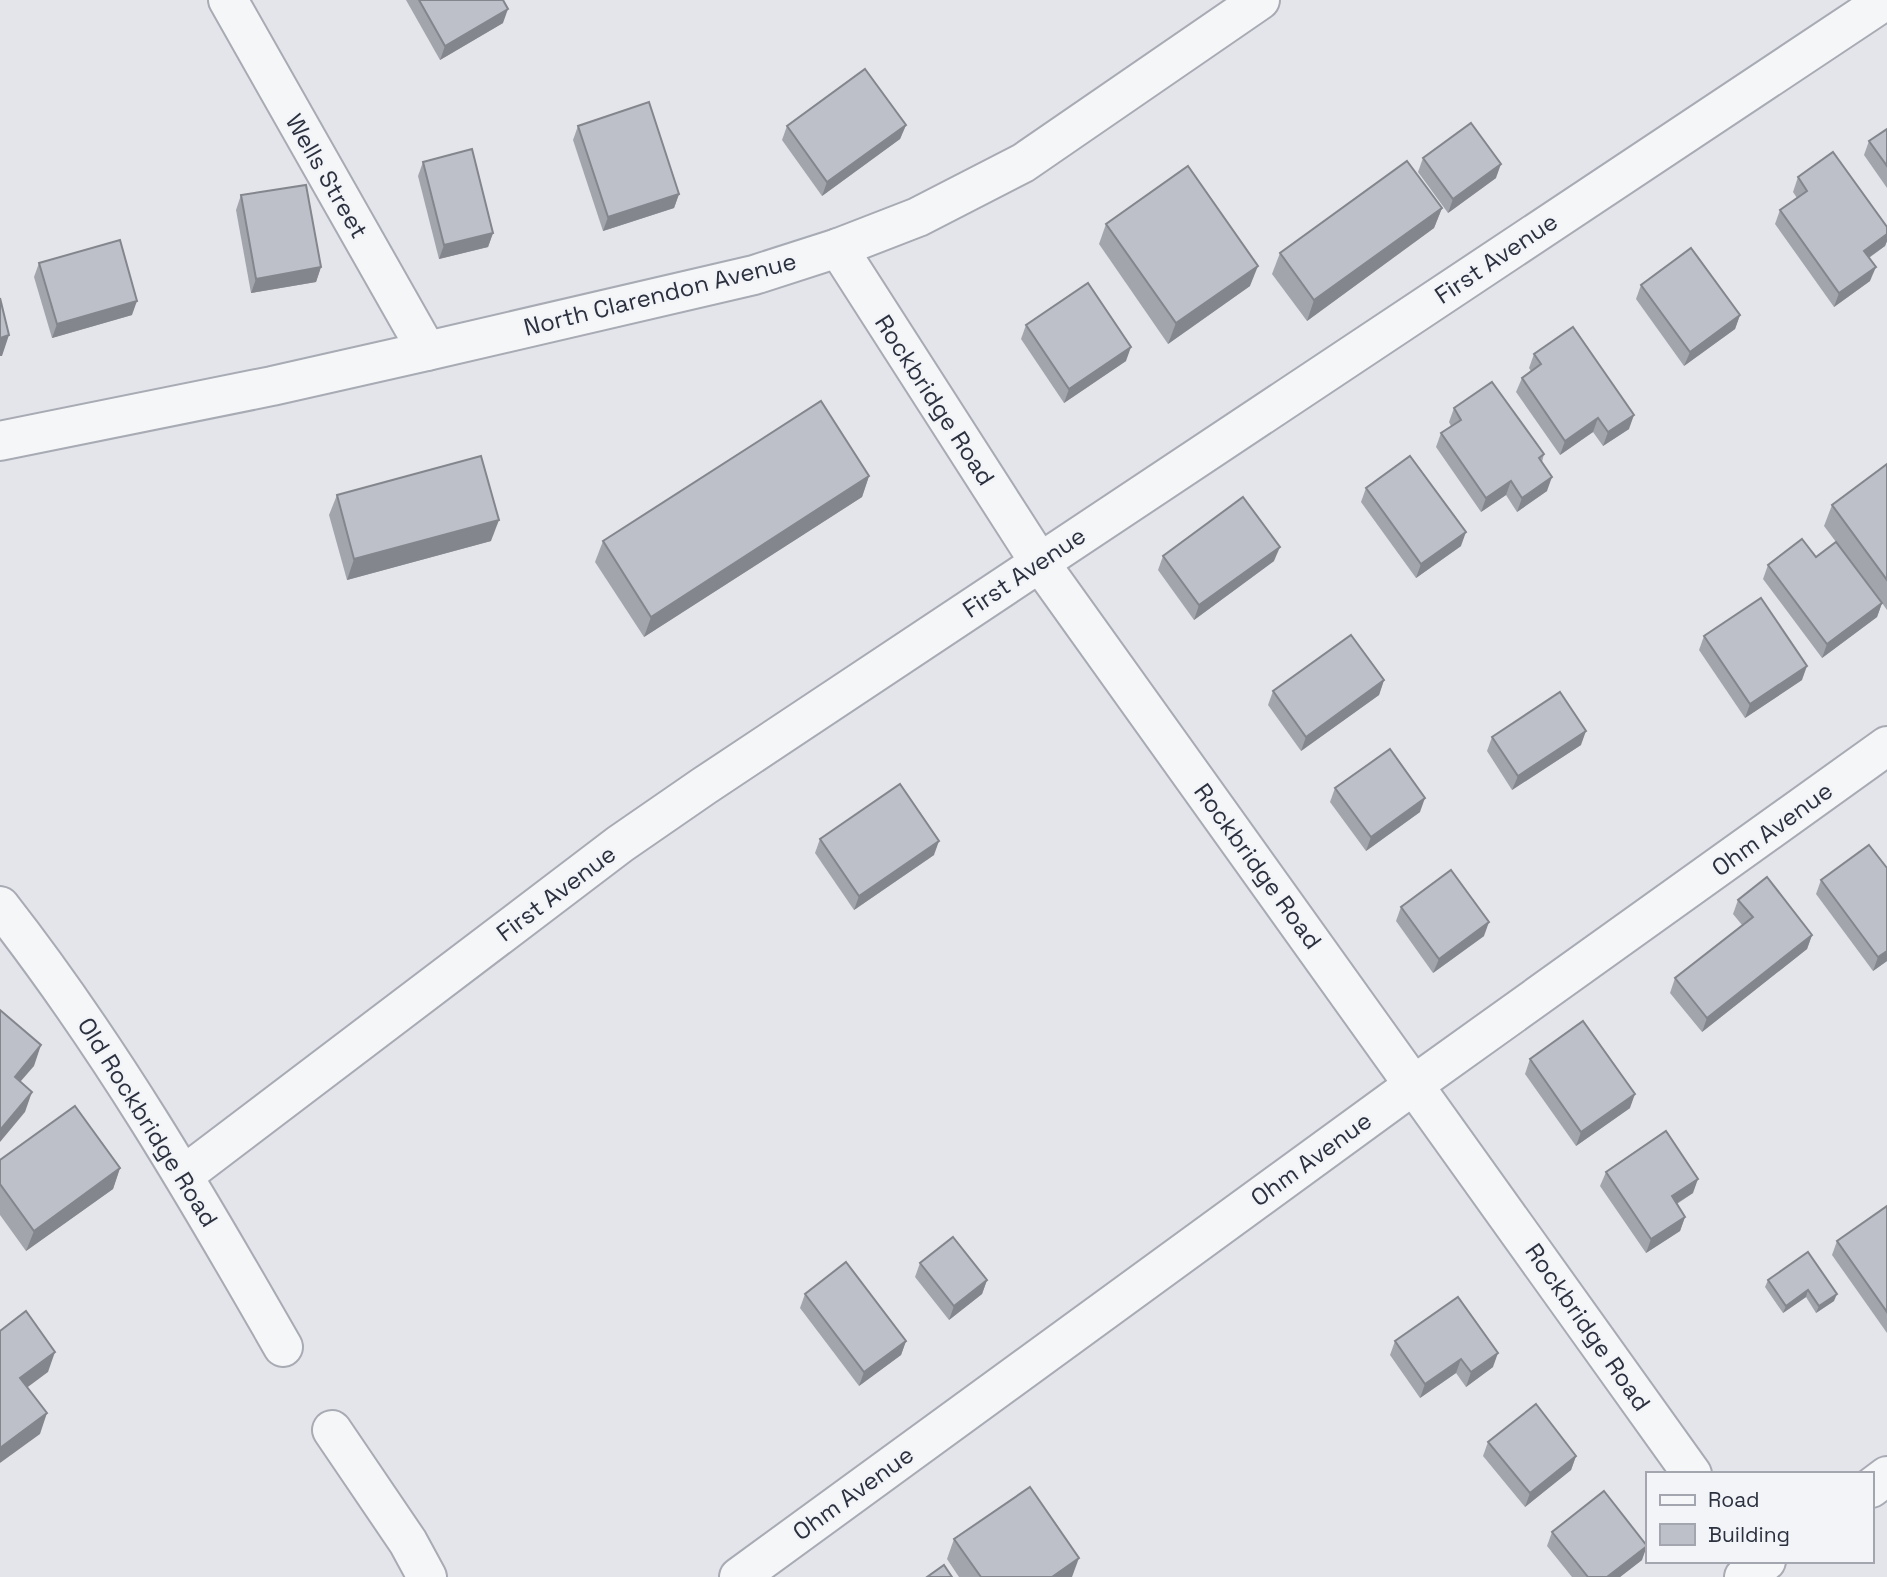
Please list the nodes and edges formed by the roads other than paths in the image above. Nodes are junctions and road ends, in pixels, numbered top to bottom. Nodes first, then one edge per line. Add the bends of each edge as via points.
1 (228, 0) edge
2 (1260, 0) edge
3 (1886, 0) edge
4 (838, 248) junction
5 (427, 351) junction
6 (0, 441) edge
7 (1040, 563) junction
8 (1887, 746) edge
9 (6, 923) edge
10 (1415, 1084) junction
11 (184, 1175) junction
12 (283, 1347) dead end
13 (332, 1430) dead end
14 (1691, 1472) edge
15 (427, 1577) edge
16 (738, 1577) edge

1 - 5 street, Wells Street
2 - 4 street, North Clarendon Avenue via 1023,163 918,217
3 - 7 street, First Avenue
4 - 5 street, North Clarendon Avenue via 754,275
4 - 7 street, Rockbridge Road
5 - 6 street, North Clarendon Avenue
7 - 10 street, Rockbridge Road
7 - 11 street, First Avenue via 620,844
8 - 10 street, Ohm Avenue
9 - 11 street, Old Rockbridge Road via 67,995
10 - 14 street, Rockbridge Road
10 - 16 street, Ohm Avenue
11 - 12 street, Old Rockbridge Road
13 - 15 street

